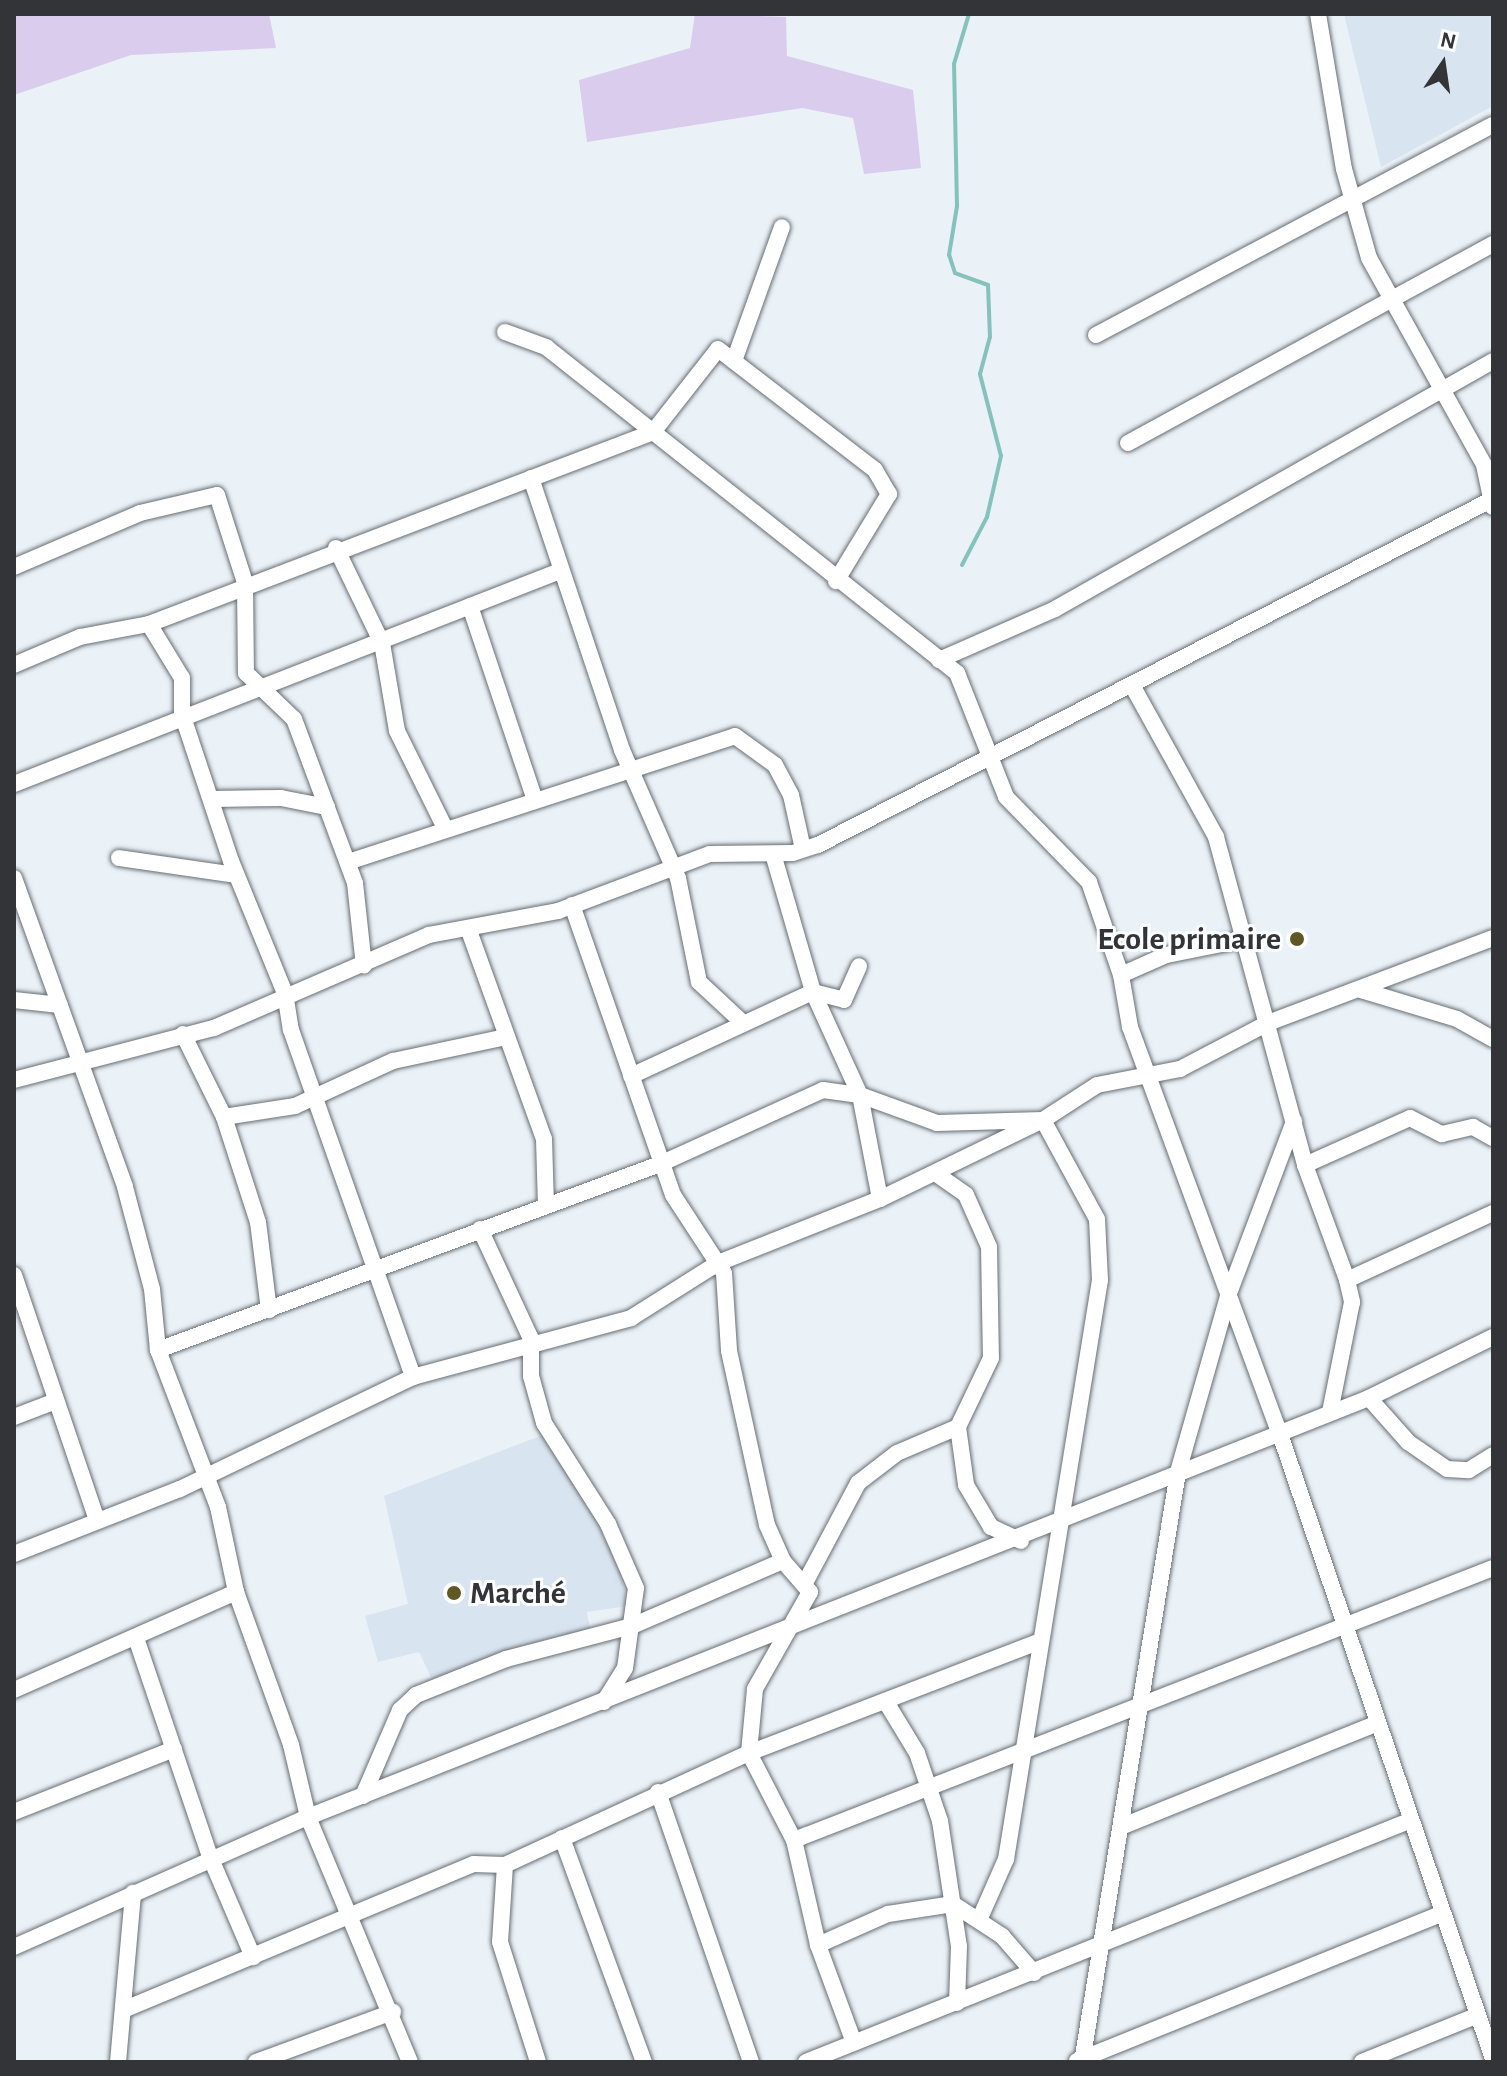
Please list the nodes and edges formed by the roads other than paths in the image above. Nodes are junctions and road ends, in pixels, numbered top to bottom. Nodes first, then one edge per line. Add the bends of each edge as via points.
1 (1318, 14) edge
2 (1493, 125) edge
3 (1352, 205) junction
4 (782, 227) dead end
5 (1493, 244) edge
6 (1389, 301) junction
7 (505, 332) dead end
8 (1096, 335) dead end
9 (734, 361) junction
10 (1493, 361) edge
11 (1440, 385) junction
12 (653, 432) junction
13 (1128, 443) dead end
14 (531, 478) junction
15 (1492, 502) edge
16 (336, 548) junction
17 (14, 567) edge
18 (560, 571) junction
19 (836, 581) junction
20 (245, 583) junction
21 (470, 606) junction
22 (149, 624) junction
23 (382, 643) junction
24 (939, 660) junction
25 (14, 665) edge
26 (1133, 687) junction
27 (262, 688) junction
28 (182, 714) junction
29 (989, 752) junction
30 (631, 769) junction
31 (14, 784) edge
32 (212, 799) junction
33 (535, 800) junction
34 (327, 807) junction
35 (445, 828) junction
36 (803, 849) junction
37 (773, 854) junction
38 (119, 858) dead end
39 (348, 862) junction
40 (673, 864) junction
41 (236, 875) junction
42 (14, 878) edge
43 (572, 905) junction
44 (468, 928) junction
45 (1493, 938) edge
46 (1246, 939) junction
47 (364, 966) junction
48 (859, 966) dead end
49 (1121, 975) junction
50 (1361, 990) junction
51 (813, 992) junction
52 (285, 993) junction
53 (14, 1000) edge
54 (60, 1005) junction
55 (741, 1021) junction
56 (1268, 1023) junction
57 (183, 1034) junction
58 (506, 1037) junction
59 (1493, 1039) edge
60 (78, 1062) junction
61 (1151, 1074) junction
62 (631, 1076) junction
63 (14, 1080) edge
64 (860, 1095) junction
65 (314, 1099) junction
66 (224, 1117) junction
67 (1043, 1120) junction
68 (1294, 1121) junction
69 (1493, 1138) edge
70 (660, 1164) junction
71 (1305, 1165) junction
72 (935, 1173) junction
73 (880, 1199) junction
74 (546, 1205) junction
75 (1493, 1213) edge
76 (480, 1229) junction
77 (718, 1263) junction
78 (372, 1265) junction
79 (14, 1277) edge
80 (1347, 1280) junction
81 (1228, 1296) junction
82 (269, 1310) junction
83 (1493, 1337) edge
84 (531, 1339) junction
85 (158, 1350) junction
86 (413, 1377) junction
87 (1369, 1398) junction
88 (53, 1402) junction
89 (1330, 1412) junction
90 (14, 1417) edge
91 (958, 1427) junction
92 (1280, 1434) junction
93 (1493, 1455) edge
94 (1178, 1472) junction
95 (207, 1474) junction
96 (96, 1517) junction
97 (1058, 1524) junction
98 (1021, 1541) junction
99 (14, 1554) edge
100 (783, 1561) junction
101 (1493, 1568) edge
102 (806, 1581) junction
103 (236, 1592) junction
104 (796, 1625) junction
105 (632, 1626) junction
106 (1343, 1627) junction
107 (136, 1638) junction
108 (1038, 1642) junction
109 (14, 1690) edge
110 (886, 1702) junction
111 (603, 1704) junction
112 (1143, 1706) junction
113 (1376, 1724) junction
114 (174, 1749) junction
115 (749, 1753) junction
116 (1019, 1756) junction
117 (930, 1790) junction
118 (658, 1792) junction
119 (363, 1796) junction
120 (14, 1812) edge
121 (308, 1817) junction
122 (1409, 1821) junction
123 (1123, 1826) junction
124 (562, 1838) junction
125 (794, 1840) junction
126 (211, 1859) junction
127 (505, 1865) junction
128 (133, 1893) junction
129 (953, 1904) junction
130 (1441, 1914) junction
131 (354, 1915) junction
132 (980, 1918) junction
133 (818, 1945) junction
134 (1099, 1945) junction
135 (14, 1947) edge
136 (253, 1957) junction
137 (1034, 1973) junction
138 (957, 2003) junction
139 (123, 2010) junction
140 (393, 2012) junction
141 (1476, 2016) junction
142 (854, 2043) junction
143 (1493, 2059) edge
144 (1080, 2061) edge
145 (1370, 2061) edge
146 (118, 2062) edge
147 (256, 2062) edge
148 (410, 2062) edge
149 (538, 2062) edge
150 (644, 2062) edge
151 (751, 2062) edge
152 (806, 2062) edge

1 - 3 street
2 - 3 street
3 - 6 street
3 - 8 street
4 - 9 street
5 - 6 street
6 - 11 street
6 - 13 street
7 - 12 street via 546,347
9 - 12 street via 718,349
9 - 19 street via 875,470 889,494
10 - 11 street
11 - 15 street via 1484,465
11 - 24 street via 1055,609
12 - 14 street
12 - 19 street
14 - 16 street
14 - 18 street
15 - 26 street
16 - 20 street
16 - 23 street
17 - 20 street via 213,491
18 - 21 street
18 - 30 street
19 - 24 street
20 - 22 street
20 - 27 street via 241,657 250,681
21 - 23 street
21 - 33 street
22 - 25 street via 80,637
22 - 28 street via 182,678
23 - 27 street
23 - 35 street via 386,700
24 - 29 street via 967,685
26 - 29 street
26 - 46 street via 1216,837
27 - 28 street
27 - 34 street via 294,719
28 - 31 street
28 - 32 street
29 - 36 street
29 - 49 street via 1006,797 1089,882
30 - 33 street
30 - 36 street via 744,738 767,755 791,795
30 - 40 street
32 - 34 street via 293,799
32 - 41 street
33 - 35 street
34 - 39 street
35 - 39 street
36 - 37 street
37 - 40 street via 731,851
37 - 51 street
38 - 41 street
39 - 47 street via 365,925
40 - 43 street
40 - 55 street via 699,982
41 - 52 street
42 - 54 street
43 - 44 street
43 - 62 street
44 - 47 street via 429,935
44 - 58 street
45 - 50 street
46 - 49 street via 1166,955
46 - 56 street
47 - 52 street
48 - 51 street via 844,1000
49 - 61 street via 1130,1027
50 - 56 street
50 - 59 street via 1457,1019
51 - 55 street
51 - 64 street
52 - 57 street via 214,1028
52 - 65 street
53 - 54 street
54 - 60 street
55 - 62 street
56 - 61 street via 1214,1055
56 - 68 street
57 - 60 street
57 - 66 street
58 - 65 street via 393,1061
58 - 74 street via 544,1139
60 - 63 street
60 - 85 street via 125,1187 152,1289
61 - 67 street via 1097,1085
61 - 81 street
62 - 70 street
64 - 67 street via 937,1123
64 - 70 street via 811,1094
64 - 73 street
65 - 66 street
65 - 78 street
66 - 82 street via 258,1222
67 - 72 street
67 - 97 street via 1097,1219 1102,1247
68 - 71 street
68 - 81 street
69 - 71 street via 1473,1127 1442,1134 1410,1118
70 - 74 street
70 - 77 street via 685,1219
71 - 80 street
72 - 73 street
72 - 91 street via 966,1195 989,1247 991,1358
73 - 77 street
74 - 76 street
75 - 80 street
76 - 78 street
76 - 84 street
77 - 84 street via 631,1318
77 - 100 street via 737,1392
78 - 82 street
78 - 86 street
79 - 88 street
80 - 89 street via 1352,1302
81 - 92 street
81 - 94 street
82 - 85 street
83 - 87 street
84 - 86 street
84 - 105 street via 537,1405 626,1561 636,1588
85 - 95 street
86 - 95 street
87 - 89 street
87 - 93 street via 1408,1442 1447,1469 1469,1470
88 - 90 street
88 - 96 street
89 - 92 street
91 - 98 street via 973,1504 991,1527
91 - 102 street via 897,1453 858,1483
92 - 94 street
92 - 106 street
94 - 97 street
94 - 112 street
95 - 96 street
95 - 103 street
96 - 99 street
97 - 98 street
97 - 108 street
98 - 104 street
100 - 102 street
100 - 105 street
101 - 106 street
102 - 104 street via 810,1592
103 - 107 street
103 - 121 street via 291,1745
104 - 111 street
104 - 115 street via 755,1689
105 - 111 street via 625,1668
105 - 119 street via 506,1659 416,1695 400,1710
106 - 112 street
106 - 113 street
107 - 109 street
107 - 114 street
108 - 110 street
108 - 116 street
110 - 115 street
110 - 117 street via 917,1753
111 - 119 street
112 - 116 street
112 - 123 street
113 - 122 street
113 - 123 street
114 - 120 street
114 - 126 street
115 - 118 street
115 - 125 street
116 - 117 street
116 - 132 street via 1006,1859
117 - 125 street
117 - 129 street
118 - 124 street
118 - 151 street
119 - 121 street
121 - 126 street
121 - 131 street
122 - 130 street
122 - 134 street
123 - 134 street
124 - 127 street
124 - 150 street
125 - 133 street
126 - 128 street
126 - 136 street
127 - 131 street via 474,1864
127 - 149 street via 500,1942
128 - 135 street
128 - 139 street
129 - 132 street
129 - 133 street via 888,1914
129 - 138 street
130 - 141 street
130 - 144 street
131 - 136 street
131 - 140 street
132 - 137 street
133 - 142 street
134 - 137 street
134 - 144 street
136 - 139 street
137 - 138 street
138 - 142 street
139 - 146 street
140 - 147 street
140 - 148 street
141 - 143 street
141 - 145 street
142 - 152 street

